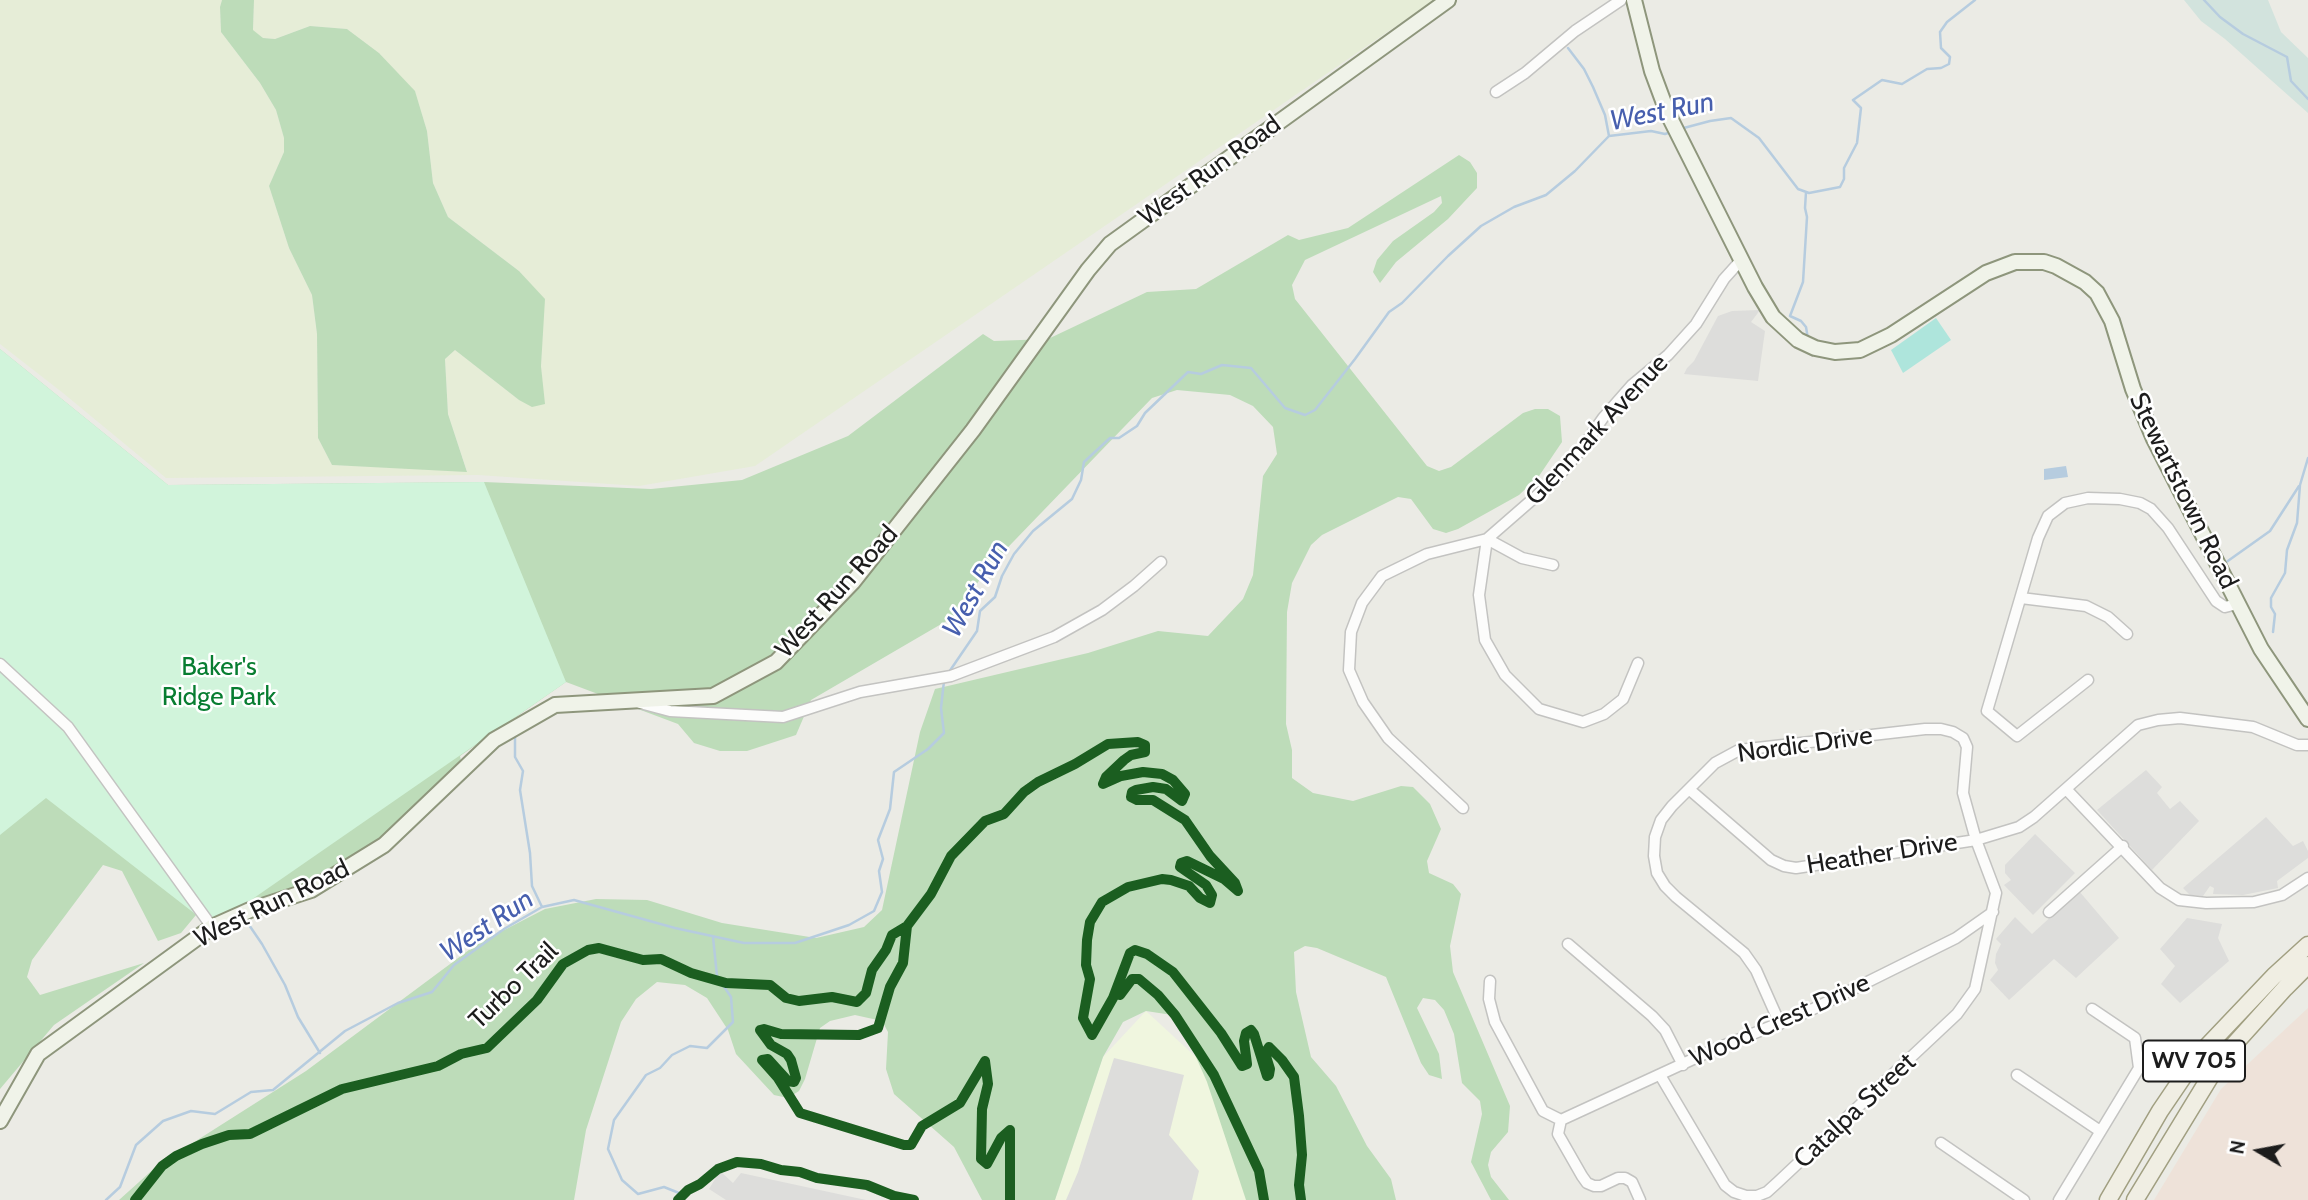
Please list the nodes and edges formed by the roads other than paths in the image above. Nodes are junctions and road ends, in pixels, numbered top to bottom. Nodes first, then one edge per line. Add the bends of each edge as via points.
1 (1448, 0) edge
2 (1621, 0) edge
3 (1634, 0) edge
4 (1496, 92) dead end
5 (1742, 258) junction
6 (1487, 539) junction
7 (1161, 562) dead end
8 (1553, 565) dead end
9 (2021, 597) junction
10 (2237, 604) junction
11 (2127, 634) dead end
12 (1637, 663) dead end
13 (0, 664) edge
14 (2088, 680) dead end
15 (636, 702) junction
16 (2308, 719) edge
17 (2308, 745) edge
18 (2066, 789) junction
19 (1690, 790) junction
20 (1463, 807) dead end
21 (1976, 840) junction
22 (2123, 846) junction
23 (2308, 878) edge
24 (1993, 912) junction
25 (2049, 912) dead end
26 (212, 927) junction
27 (1568, 944) dead end
28 (2308, 945) edge
29 (2308, 965) edge
30 (1490, 981) dead end
31 (2092, 1009) dead end
32 (1780, 1024) junction
33 (1683, 1065) junction
34 (1660, 1075) junction
35 (2017, 1075) dead end
36 (1561, 1120) junction
37 (0, 1121) edge
38 (2100, 1131) junction
39 (1941, 1143) dead end
40 (1640, 1200) edge
41 (2024, 1200) edge
42 (2059, 1200) edge
43 (2108, 1200) edge
44 (2135, 1200) edge

1 - 15 street, West Run Road via 1110,244 973,430 853,582 776,662 713,696
2 - 4 street
3 - 5 street, Stewartstown Road via 1668,114
5 - 6 street, Glenmark Avenue via 1696,324 1632,385 1557,478
5 - 10 street, Stewartstown Road via 1781,326 1798,341 1835,352 1873,345 1986,273 2015,262 2044,262 2085,282 2097,293 2112,321 2141,411
6 - 8 street via 1522,558
6 - 12 street via 1479,595 1485,640 1505,675 1539,709 1583,722 1604,714 1623,699
6 - 20 street via 1426,555 1382,576 1362,603 1351,632 1349,670 1363,702 1388,738
7 - 15 street via 1102,610 1054,637 951,676 860,692 782,718 670,711
9 - 10 street via 2048,516 2077,499 2102,498 2151,509 2216,601 2225,607
9 - 11 street via 2086,606
9 - 14 street via 1987,711 2017,736
10 - 16 street, Stewartstown Road
13 - 26 street via 68,727
15 - 26 street, West Run Road via 555,705 494,740 384,845 311,890
17 - 18 street, Heather Drive via 2253,727 2158,720 2138,725
18 - 21 street, Heather Drive via 2019,827
18 - 22 street
19 - 21 street, Heather Drive via 1771,860 1784,866 1806,867
19 - 21 street, Nordic Drive via 1715,763 1738,750 1941,729 1963,738 1968,747 1963,793
19 - 32 street, Nordic Drive via 1661,820 1655,837 1657,873 1676,897 1744,953
21 - 24 street, Nordic Drive via 1996,893
22 - 23 street via 2160,888 2189,902 2254,902 2282,895
22 - 25 street
24 - 32 street, Wood Crest Drive via 1956,938
24 - 34 street, Catalpa Street via 1975,989 1957,1014 1766,1192 1746,1196 1725,1185
26 - 37 street, West Run Road via 38,1055
27 - 33 street via 1652,1016 1665,1030
28 - 43 main road, WV 705 via 2196,1058
29 - 44 main road, WV 705 via 2221,1059
30 - 36 street via 1495,1022 1544,1111
31 - 38 street via 2135,1038 2138,1068
32 - 33 street, Wood Crest Drive
33 - 34 street, Wood Crest Drive
34 - 36 street, Wood Crest Drive
35 - 38 street
36 - 40 street via 1558,1134 1587,1183 1601,1186 1625,1178 1632,1182
38 - 42 street
39 - 41 street

